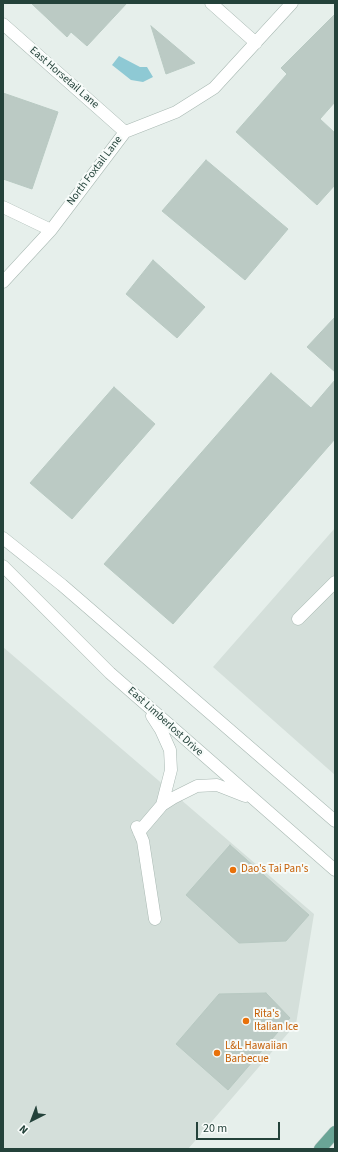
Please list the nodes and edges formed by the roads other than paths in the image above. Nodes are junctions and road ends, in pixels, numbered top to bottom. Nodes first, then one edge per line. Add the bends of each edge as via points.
1 (210, 3) edge
2 (292, 3) edge
3 (3, 24) edge
4 (256, 43) junction
5 (124, 132) junction
6 (3, 207) edge
7 (51, 230) junction
8 (3, 282) edge
9 (3, 538) edge
10 (3, 566) edge
11 (335, 582) edge
12 (298, 619) dead end
13 (141, 700) junction
14 (255, 801) junction
15 (162, 806) junction
16 (335, 821) edge
17 (335, 870) edge
18 (155, 920) dead end
19 (335, 1132) edge
20 (320, 1149) edge

1 - 4 street
2 - 4 street, North Foxtail Lane
3 - 5 street, East Horsetail Lane
4 - 5 street, North Foxtail Lane via 214,88 176,112
5 - 7 street, North Foxtail Lane
6 - 7 street
7 - 8 street, North Foxtail Lane
9 - 16 street via 62,585
10 - 13 street, East Limberlost Drive via 110,673
11 - 12 street
13 - 14 street, East Limberlost Drive
13 - 15 street via 161,730 170,750 171,770
14 - 15 street via 218,785 197,786
14 - 17 street, East Limberlost Drive
15 - 18 street via 138,830 143,841
19 - 20 main road

